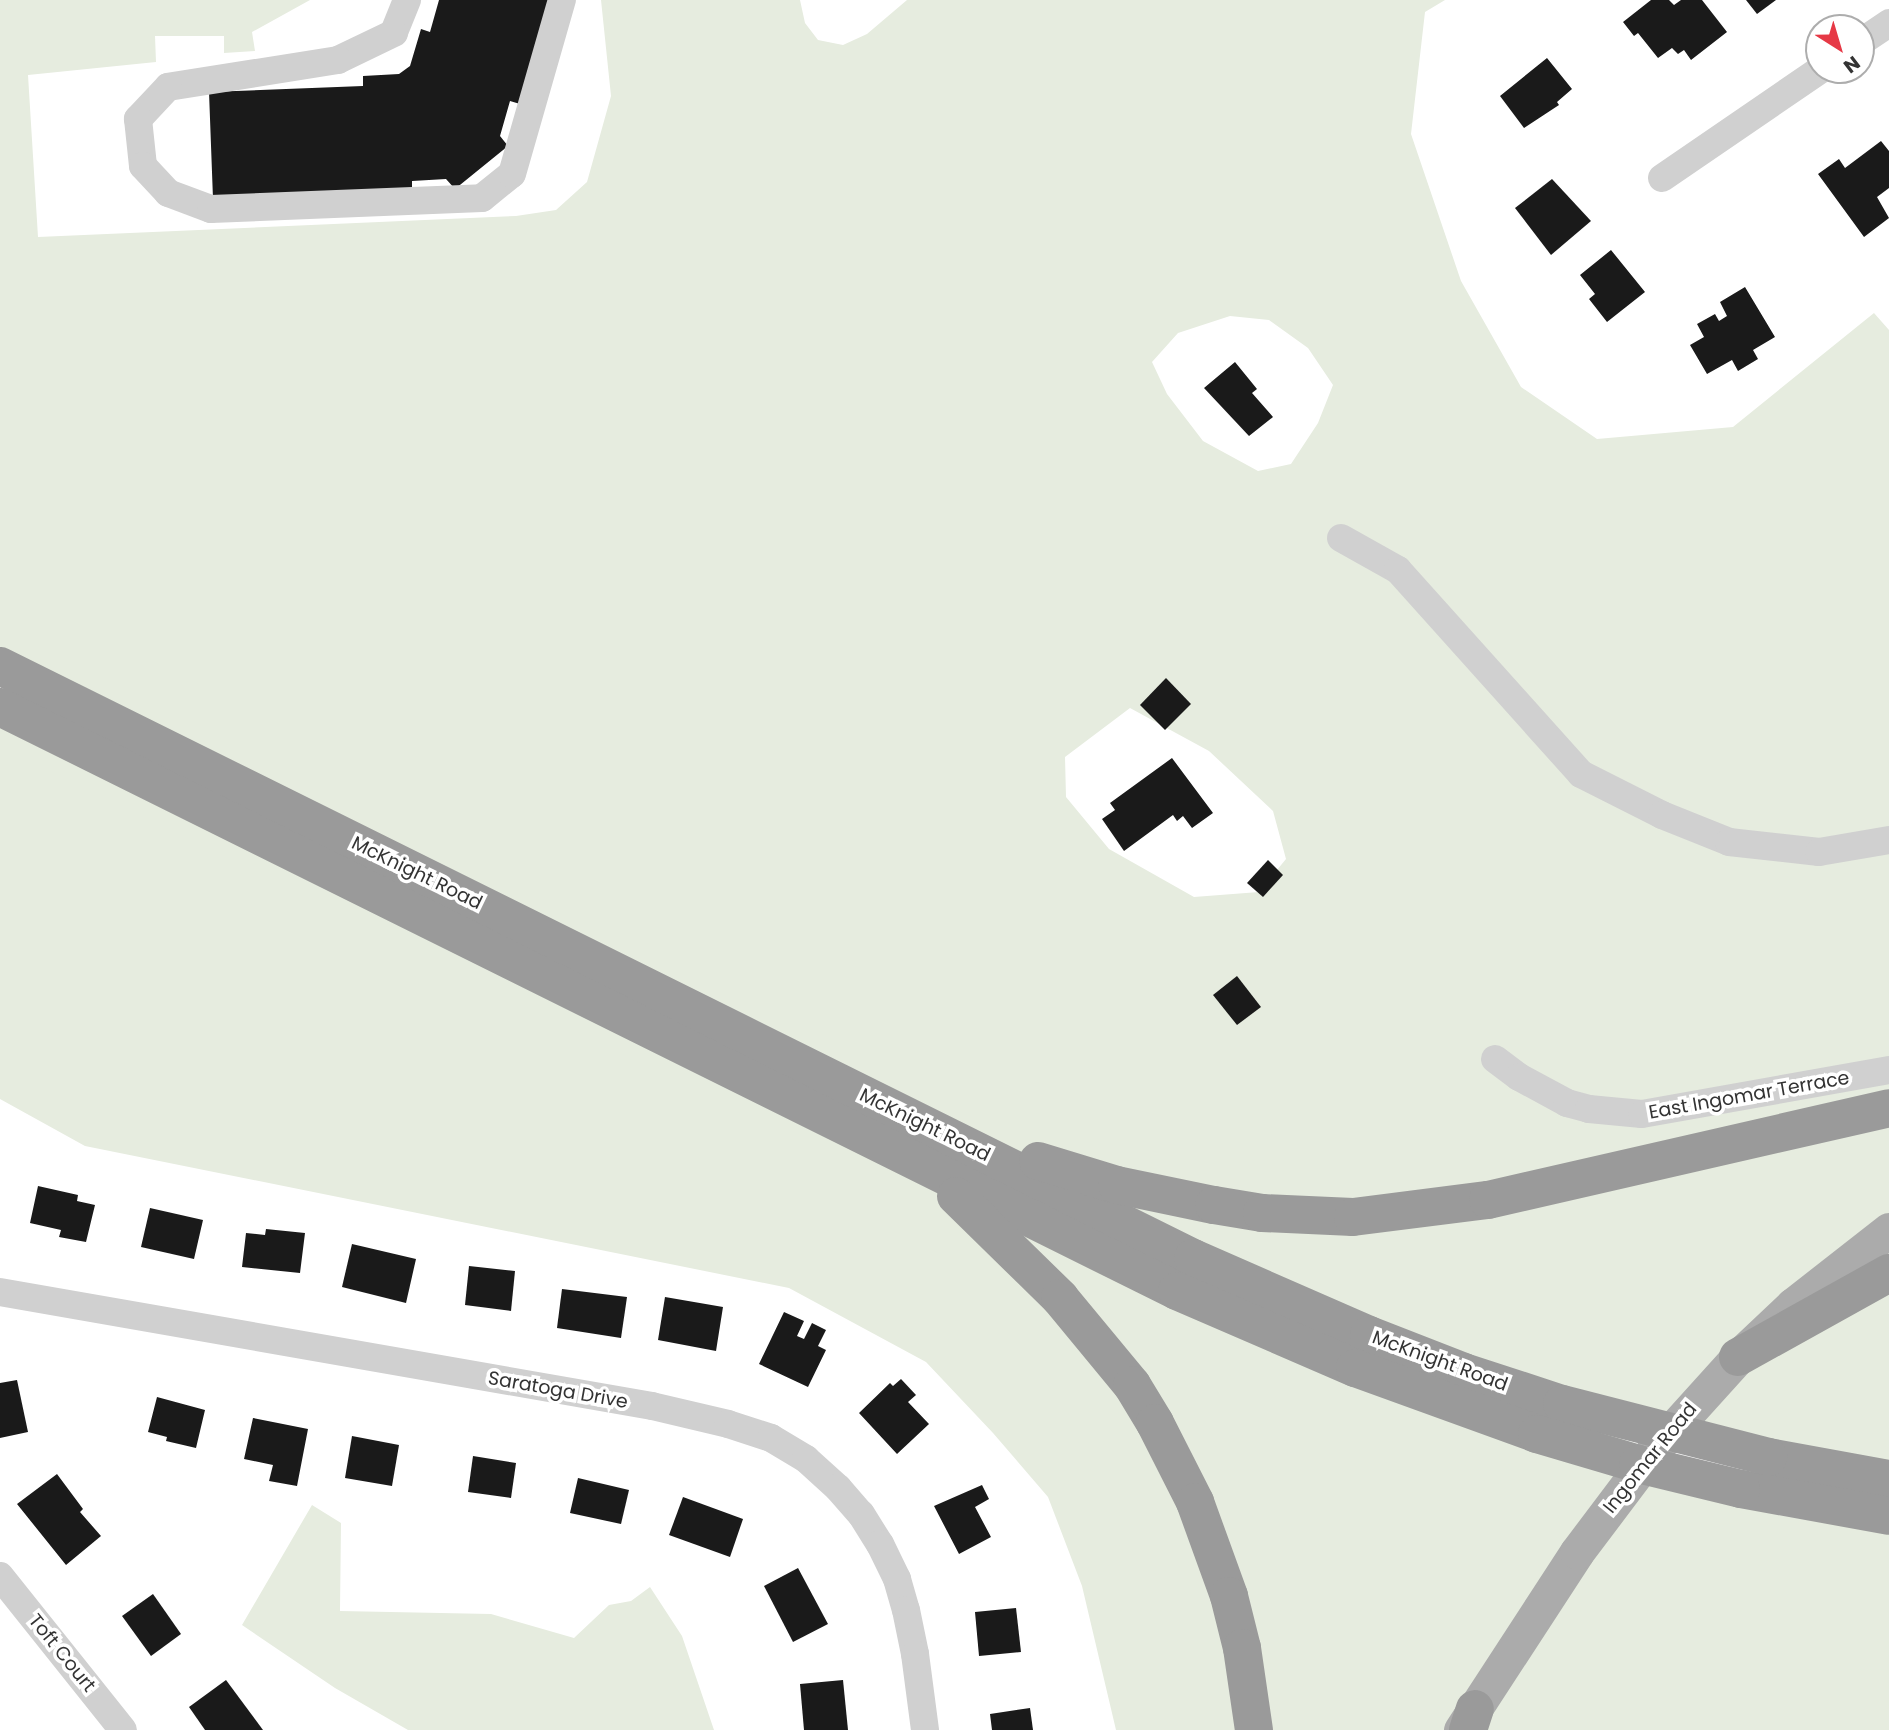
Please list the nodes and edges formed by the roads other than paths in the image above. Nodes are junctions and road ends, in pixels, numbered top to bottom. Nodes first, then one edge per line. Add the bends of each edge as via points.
1 (407, 0) edge
2 (562, 0) edge
3 (1805, 80) edge
4 (1662, 178) dead end
5 (1342, 538) dead end
6 (0, 666) edge
7 (0, 707) edge
8 (1889, 840) edge
9 (1495, 1059) dead end
10 (1889, 1070) edge
11 (1889, 1108) edge
12 (925, 1146) junction
13 (1889, 1230) edge
14 (1889, 1273) edge
15 (0, 1292) edge
16 (1738, 1357) junction
17 (1889, 1479) edge
18 (1889, 1516) edge
19 (0, 1576) edge
20 (1468, 1723) edge
21 (123, 1730) edge
22 (925, 1730) edge
23 (1254, 1730) edge

1 - 2 street via 394,33 338,60 168,87 138,119 143,166 168,193 211,209 482,198 512,174
3 - 4 street
5 - 8 street via 1398,570 1581,774 1728,842 1819,852
6 - 12 highway, McKnight Road
7 - 12 highway, McKnight Road
9 - 10 street, East Ingomar Terrace via 1567,1103 1614,1113 1672,1110
11 - 12 highway via 1488,1200 1353,1217 1262,1213
12 - 17 highway, McKnight Road, bridge via 1464,1372 1562,1404 1768,1457
12 - 18 highway, McKnight Road, bridge via 1177,1291 1445,1404 1638,1464 1741,1489
12 - 23 highway via 989,1225 1060,1298 1132,1385 1155,1423 1195,1502 1229,1596
13 - 16 main road, Ingomar Road via 1793,1306
14 - 16 highway
15 - 22 street, Saratoga Drive via 652,1406 771,1438 838,1488 880,1544 906,1610
16 - 20 main road, Ingomar Road via 1618,1496
19 - 21 street, Toft Court

